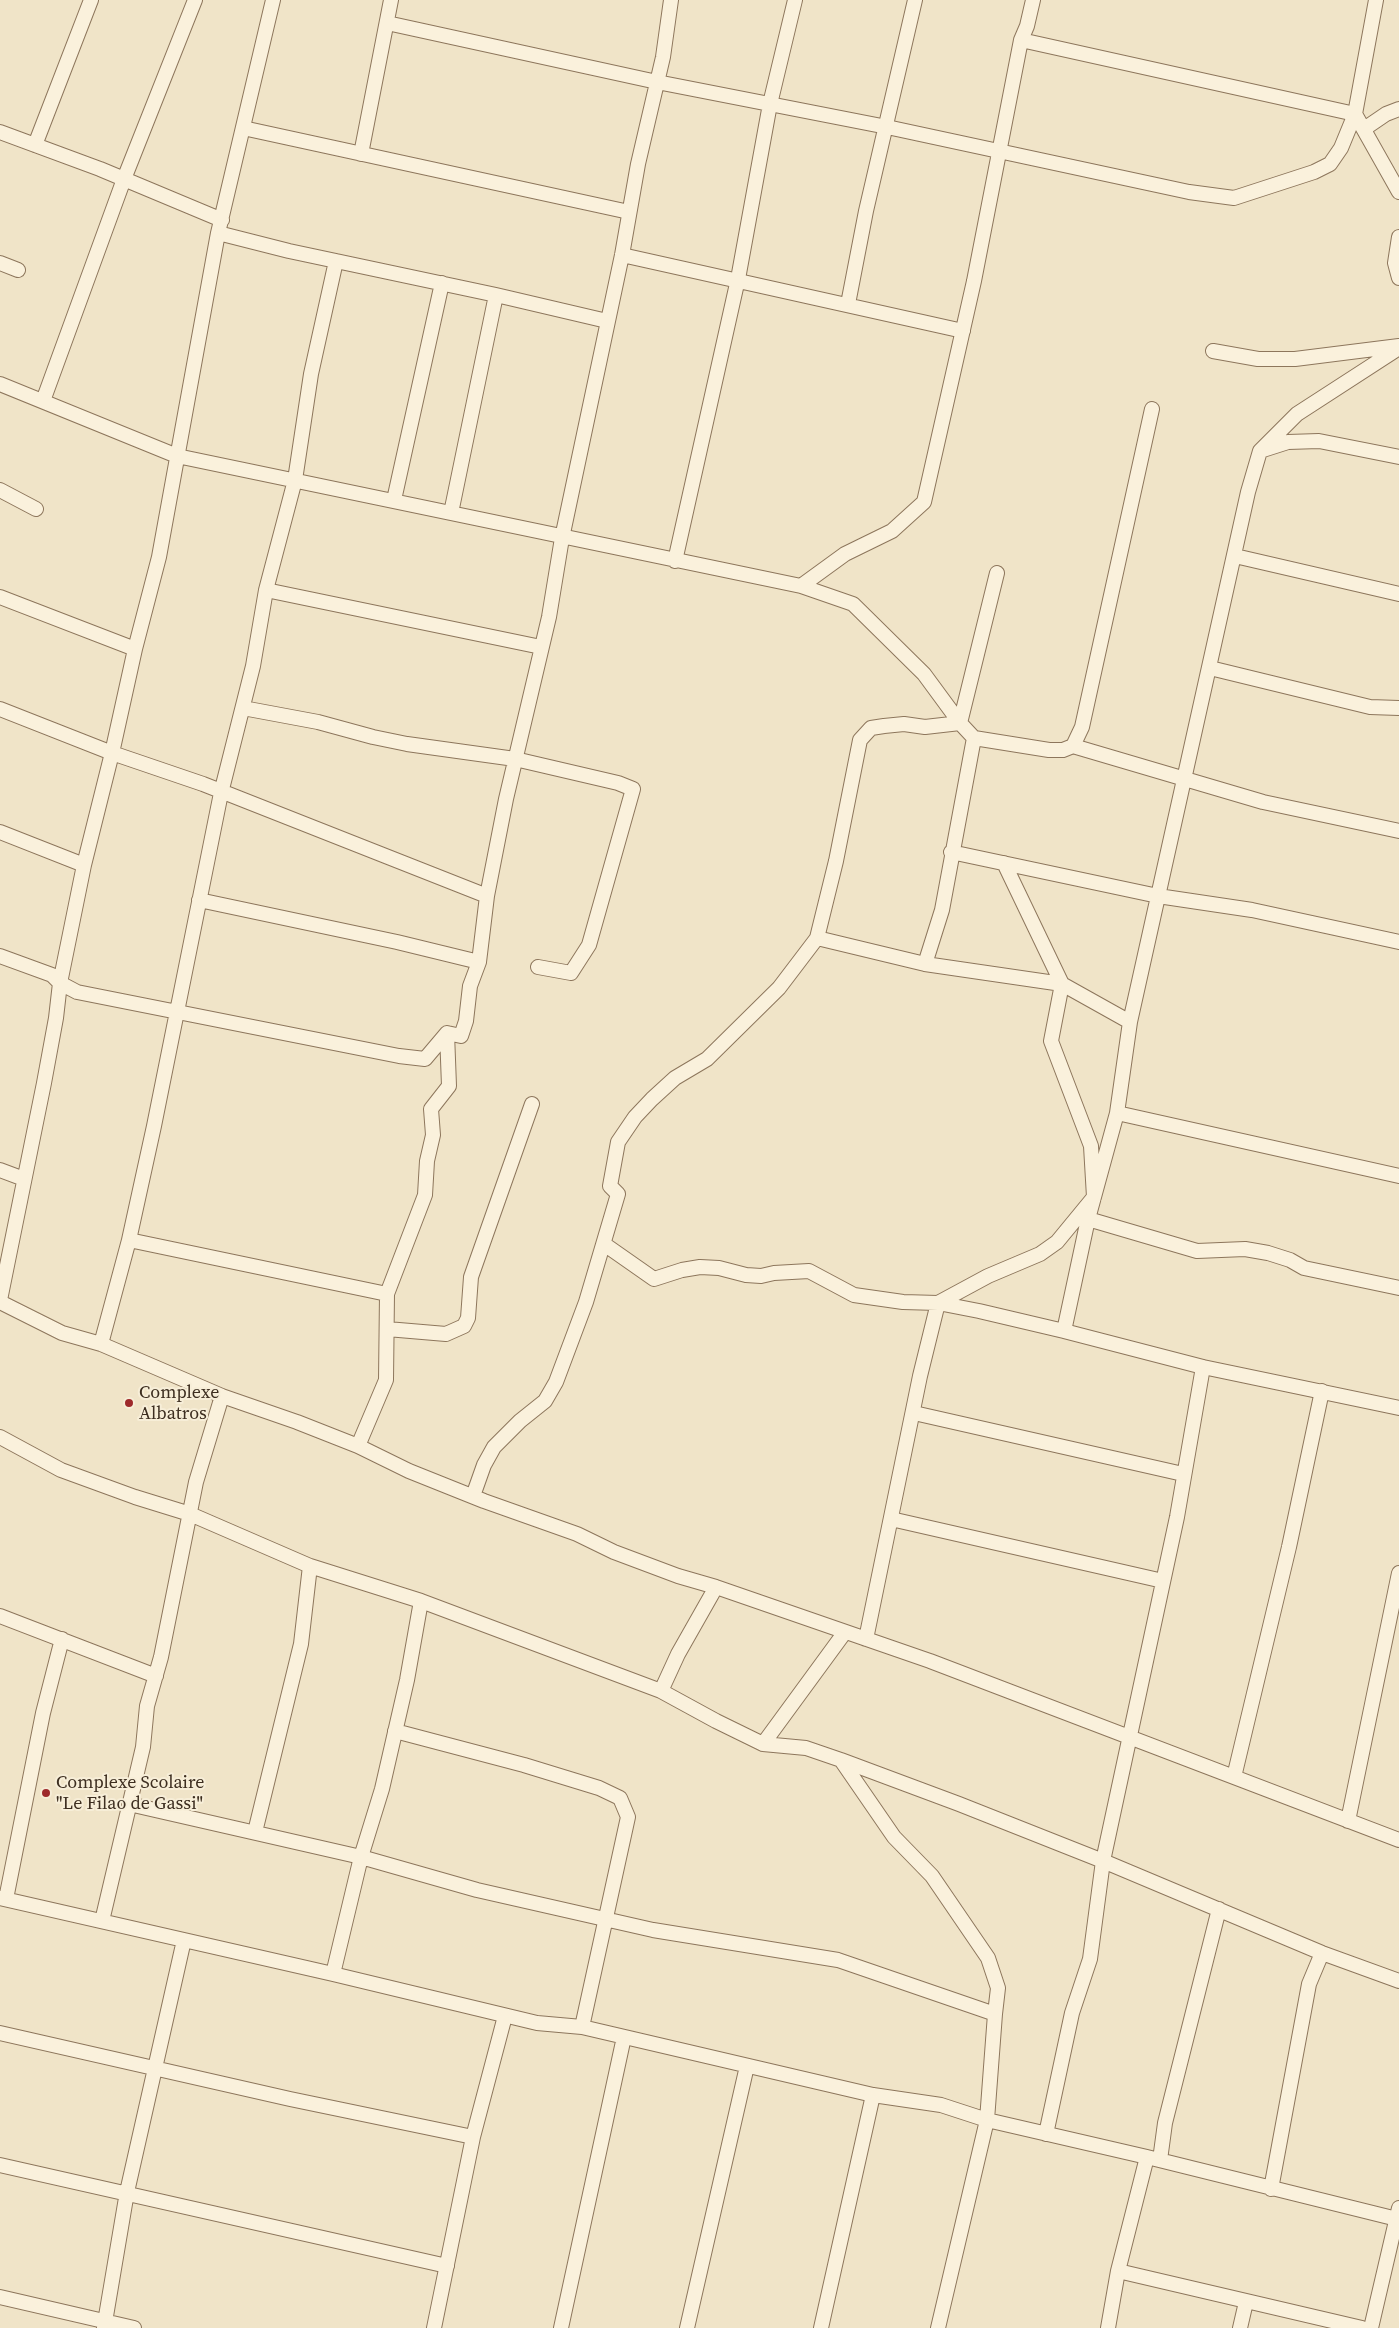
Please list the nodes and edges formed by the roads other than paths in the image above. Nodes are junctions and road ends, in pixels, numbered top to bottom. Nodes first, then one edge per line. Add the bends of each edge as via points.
1 (91, 0) edge
2 (195, 0) edge
3 (273, 0) edge
4 (392, 0) edge
5 (671, 0) edge
6 (795, 0) edge
7 (915, 0) edge
8 (1033, 0) edge
9 (1374, 0) edge
10 (387, 23) junction
11 (1021, 40) junction
12 (657, 82) junction
13 (770, 104) junction
14 (1399, 109) edge
15 (1355, 114) junction
16 (887, 127) junction
17 (243, 128) junction
18 (1364, 129) junction
19 (0, 132) edge
20 (35, 145) junction
21 (1000, 153) junction
22 (361, 154) junction
23 (124, 179) junction
24 (1399, 192) edge
25 (629, 212) junction
26 (220, 226) junction
27 (1399, 237) edge
28 (622, 255) junction
29 (336, 262) junction
30 (0, 263) edge
31 (18, 270) dead end
32 (1399, 278) edge
33 (738, 279) junction
34 (442, 283) junction
35 (496, 295) junction
36 (848, 304) junction
37 (607, 321) junction
38 (963, 331) junction
39 (1399, 347) edge
40 (1213, 351) dead end
41 (0, 384) edge
42 (43, 400) junction
43 (1152, 409) dead end
44 (1260, 451) junction
45 (177, 456) junction
46 (1399, 457) edge
47 (295, 480) junction
48 (0, 490) edge
49 (394, 500) junction
50 (36, 508) dead end
51 (451, 513) junction
52 (562, 538) junction
53 (1235, 556) junction
54 (675, 561) junction
55 (997, 573) dead end
56 (801, 586) junction
57 (266, 590) junction
58 (1399, 594) edge
59 (0, 597) edge
60 (541, 647) junction
61 (135, 649) junction
62 (1210, 668) junction
63 (243, 708) junction
64 (1399, 708) edge
65 (0, 709) edge
66 (960, 723) junction
67 (974, 738) junction
68 (1073, 746) junction
69 (112, 753) junction
70 (515, 760) junction
71 (1184, 779) junction
72 (221, 793) junction
73 (1399, 831) edge
74 (0, 832) edge
75 (951, 852) junction
76 (1004, 863) junction
77 (84, 866) junction
78 (487, 896) junction
79 (1158, 896) junction
80 (199, 900) junction
81 (817, 938) junction
82 (1399, 942) edge
83 (0, 956) edge
84 (479, 962) junction
85 (924, 964) junction
86 (538, 967) dead end
87 (60, 983) junction
88 (1062, 984) junction
89 (177, 1013) junction
90 (1130, 1022) junction
91 (447, 1033) junction
92 (532, 1104) dead end
93 (1117, 1113) junction
94 (0, 1170) edge
95 (1399, 1176) edge
96 (24, 1179) junction
97 (1094, 1198) junction
98 (1088, 1219) junction
99 (130, 1240) junction
100 (604, 1244) junction
101 (1399, 1288) edge
102 (387, 1294) junction
103 (0, 1301) edge
104 (938, 1304) junction
105 (387, 1328) junction
106 (1064, 1330) junction
107 (101, 1344) junction
108 (1203, 1368) junction
109 (1322, 1391) junction
110 (222, 1396) junction
111 (1399, 1408) edge
112 (914, 1413) junction
113 (0, 1437) edge
114 (358, 1446) junction
115 (1183, 1474) junction
116 (473, 1496) junction
117 (190, 1514) junction
118 (891, 1520) junction
119 (310, 1566) junction
120 (1399, 1572) edge
121 (1163, 1582) junction
122 (716, 1587) junction
123 (421, 1601) junction
124 (0, 1616) edge
125 (845, 1632) junction
126 (62, 1639) junction
127 (866, 1639) junction
128 (156, 1676) junction
129 (661, 1691) junction
130 (395, 1731) junction
131 (1128, 1736) junction
132 (763, 1744) junction
133 (841, 1760) junction
134 (1234, 1777) junction
135 (129, 1804) junction
136 (1348, 1821) junction
137 (255, 1832) junction
138 (1399, 1840) edge
139 (361, 1857) junction
140 (1103, 1861) junction
141 (3, 1899) edge
142 (1219, 1910) junction
143 (606, 1920) junction
144 (102, 1921) junction
145 (184, 1940) junction
146 (1322, 1953) junction
147 (333, 1974) junction
148 (1399, 1981) edge
149 (995, 2014) junction
150 (505, 2016) junction
151 (582, 2027) junction
152 (0, 2033) edge
153 (624, 2037) junction
154 (747, 2066) junction
155 (155, 2068) junction
156 (873, 2094) junction
157 (988, 2120) junction
158 (1046, 2134) junction
159 (473, 2137) junction
160 (1153, 2159) junction
161 (0, 2165) edge
162 (1271, 2189) junction
163 (127, 2192) junction
164 (1398, 2214) edge
165 (448, 2266) junction
166 (1118, 2271) junction
167 (0, 2297) edge
168 (1246, 2302) junction
169 (105, 2325) edge
170 (134, 2328) edge
171 (434, 2328) edge
172 (561, 2328) edge
173 (686, 2328) edge
174 (821, 2328) edge
175 (938, 2328) edge
176 (1108, 2328) edge
177 (1240, 2328) edge
178 (1362, 2328) edge
179 (1371, 2328) edge

1 - 20 street
2 - 23 street
3 - 17 street
4 - 10 street
5 - 12 street
6 - 13 street
7 - 16 street
8 - 11 street via 1028,26
9 - 15 street
10 - 12 street
10 - 22 street
11 - 15 street
11 - 21 street
12 - 13 street
12 - 25 street
13 - 16 street
13 - 33 street
14 - 18 street
15 - 18 street
15 - 21 street via 1341,148 1330,164 1234,198 1189,192
16 - 21 street
16 - 36 street
17 - 22 street
17 - 26 street
18 - 24 street
19 - 20 street
20 - 23 street
21 - 38 street
22 - 25 street
23 - 26 street
23 - 42 street
25 - 28 street
26 - 29 street
26 - 45 street
27 - 32 street via 1395,263
28 - 33 street
28 - 37 street
29 - 34 street
29 - 47 street via 311,374
30 - 31 street
33 - 36 street
33 - 54 street
34 - 35 street
34 - 49 street
35 - 37 street
35 - 51 street
36 - 38 street
37 - 52 street
38 - 56 street via 924,502 892,531 845,554
39 - 40 street via 1267,359
39 - 44 street via 1297,414
41 - 42 street
42 - 45 street
43 - 68 street via 1082,727
44 - 46 street via 1288,442 1319,441
44 - 53 street
45 - 47 street
45 - 61 street via 159,557
47 - 49 street
47 - 57 street
48 - 50 street
49 - 51 street
51 - 52 street
52 - 54 street
52 - 60 street
53 - 58 street
53 - 62 street
54 - 56 street
55 - 66 street
56 - 66 street via 853,604 924,674
57 - 60 street
57 - 63 street
59 - 61 street
60 - 70 street
61 - 69 street
62 - 64 street via 1370,707
62 - 71 street
63 - 70 street via 398,742
63 - 72 street
65 - 69 street
66 - 67 street
66 - 81 street via 871,728 860,740
67 - 68 street via 1049,750
67 - 75 street
68 - 71 street
69 - 72 street
69 - 77 street
70 - 78 street
70 - 86 street via 633,789 589,945 572,973
71 - 73 street via 1263,802
71 - 79 street
72 - 78 street
72 - 80 street
74 - 77 street
75 - 76 street
75 - 85 street via 942,910
76 - 79 street
76 - 88 street
77 - 87 street
78 - 84 street
79 - 82 street via 1252,910
79 - 90 street
80 - 84 street
80 - 89 street
81 - 85 street
81 - 100 street via 779,988 707,1059 675,1078 635,1117 618,1142 610,1186 618,1194
83 - 87 street via 52,975
84 - 91 street via 470,986 461,1036
85 - 88 street
87 - 89 street via 76,992
87 - 96 street
88 - 90 street
88 - 97 street via 1051,1041 1091,1146
89 - 91 street via 425,1059
89 - 99 street
90 - 93 street
91 - 102 street via 449,1086 431,1109 433,1135 425,1195
92 - 105 street via 471,1277 468,1318 464,1326 440,1334
93 - 95 street
93 - 97 street
94 - 96 street
96 - 103 street
97 - 98 street
97 - 104 street via 1057,1242 1046,1250 1026,1262 988,1276
98 - 101 street via 1197,1251 1245,1249 1268,1253 1304,1268
98 - 106 street
99 - 102 street
99 - 107 street
100 - 104 street via 654,1279 700,1267 761,1276 809,1271 854,1295
100 - 116 street via 556,1382 546,1401 494,1447
102 - 105 street
103 - 107 street via 62,1332
104 - 106 street
104 - 112 street
105 - 114 street via 386,1380
106 - 108 street
107 - 110 street
108 - 109 street
108 - 115 street
109 - 111 street
109 - 134 street via 1283,1576
110 - 114 street
110 - 117 street via 196,1482
112 - 115 street
112 - 118 street
113 - 117 street via 61,1470 135,1498
114 - 116 street via 409,1471
115 - 121 street
116 - 122 street via 678,1576
117 - 119 street
117 - 128 street
118 - 121 street
118 - 127 street
119 - 123 street
119 - 137 street via 301,1644
120 - 136 street
121 - 131 street
122 - 125 street
122 - 129 street
123 - 129 street
123 - 130 street
124 - 126 street
125 - 127 street
125 - 132 street
126 - 128 street
126 - 141 street
127 - 131 street
128 - 135 street via 147,1706 143,1746
129 - 132 street
130 - 139 street via 382,1789
130 - 143 street via 524,1764 620,1798 628,1817
131 - 134 street
131 - 140 street
132 - 133 street via 806,1748
133 - 140 street
133 - 149 street via 894,1837 932,1876 988,1958 998,1988
134 - 136 street
135 - 137 street
135 - 144 street
136 - 138 street
137 - 139 street
139 - 143 street via 477,1890
139 - 147 street
140 - 142 street
140 - 158 street via 1090,1959 1072,2013
141 - 144 street
142 - 146 street
142 - 160 street
143 - 149 street via 838,1960
143 - 151 street
144 - 145 street
145 - 147 street
145 - 155 street
146 - 148 street
146 - 162 street via 1309,1984
147 - 150 street
149 - 157 street
150 - 151 street
150 - 159 street
151 - 153 street
152 - 155 street
153 - 154 street
153 - 172 street
154 - 156 street
154 - 173 street
155 - 159 street
155 - 163 street
156 - 157 street via 941,2105
156 - 174 street
157 - 158 street
157 - 175 street
158 - 160 street
159 - 165 street
160 - 162 street
160 - 166 street
161 - 163 street
162 - 164 street
163 - 165 street
163 - 169 street
164 - 179 street
165 - 171 street
166 - 168 street
166 - 176 street
167 - 169 street
168 - 177 street
168 - 178 street
169 - 170 street

